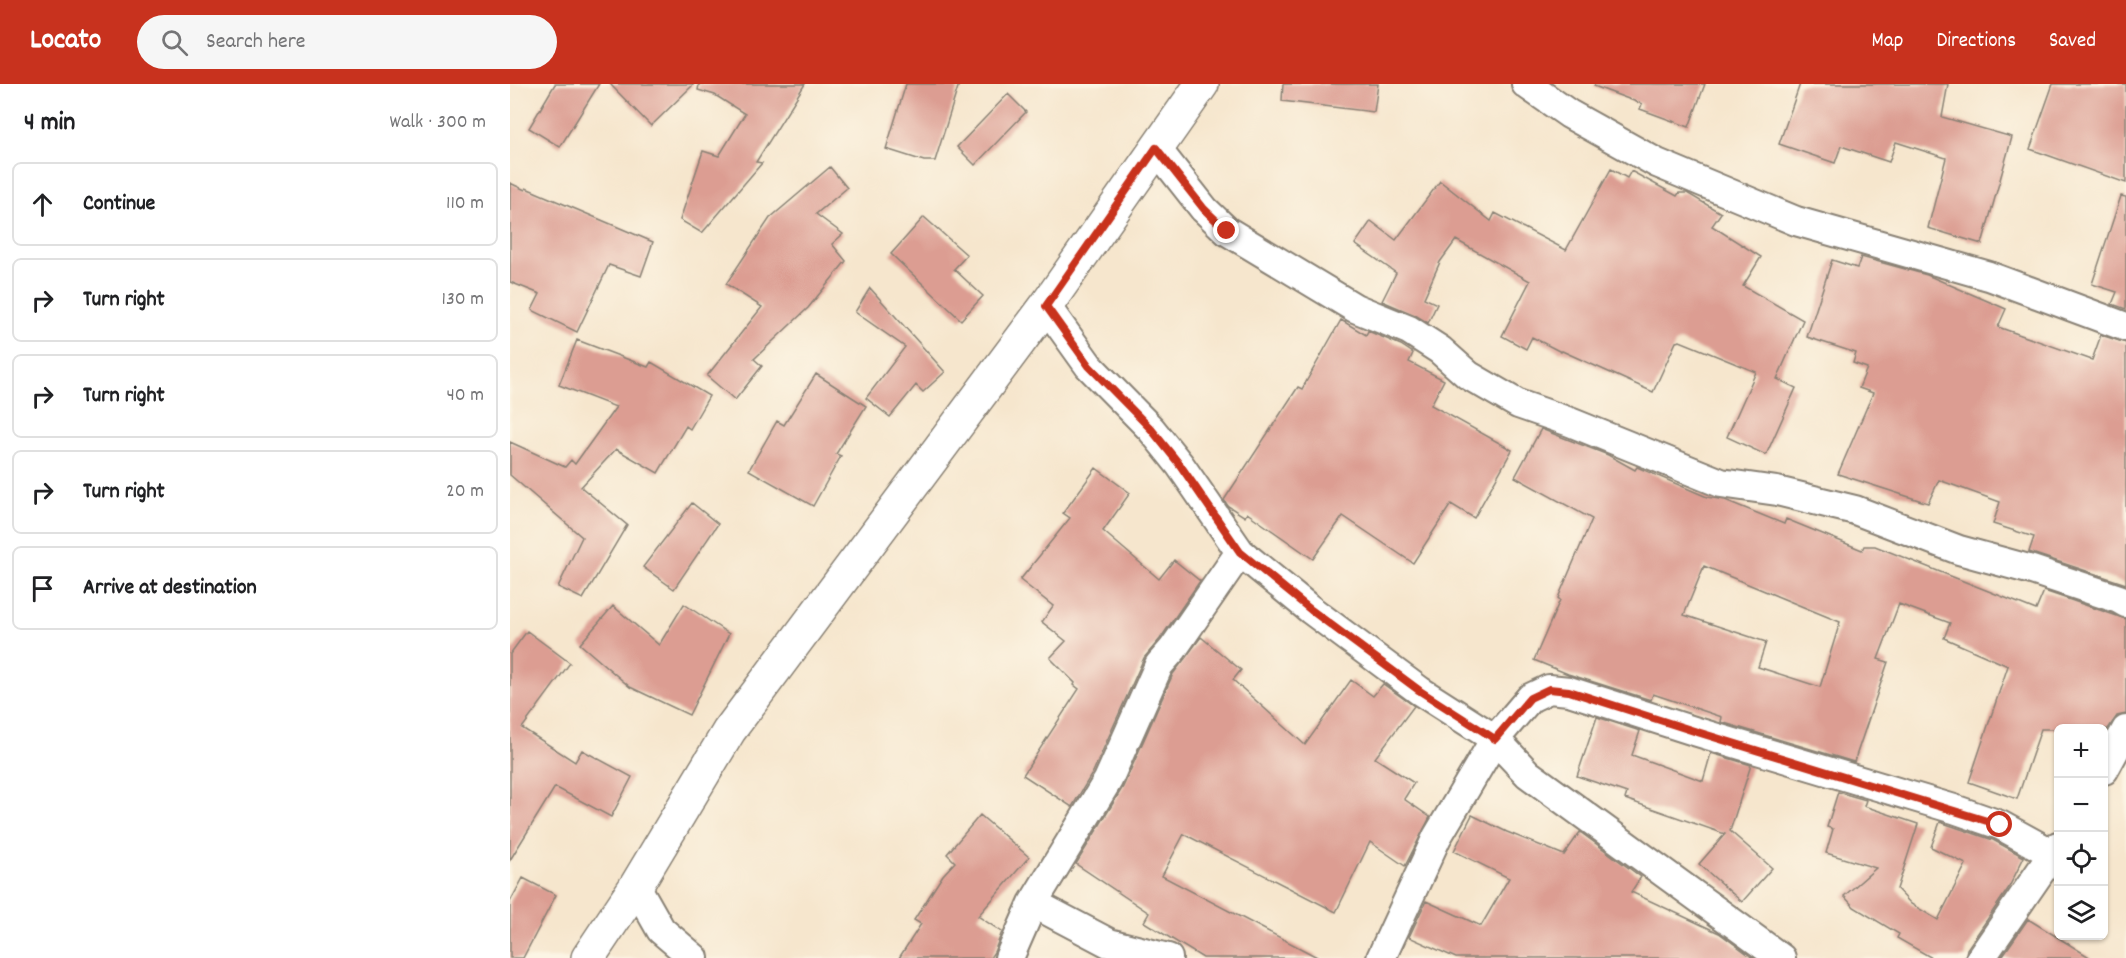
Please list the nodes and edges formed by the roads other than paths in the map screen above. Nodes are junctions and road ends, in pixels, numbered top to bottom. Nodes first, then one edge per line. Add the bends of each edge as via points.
1 (1202, 84) edge
2 (1526, 84) edge
3 (1156, 148) junction
4 (1046, 306) junction
5 (2126, 327) edge
6 (1240, 552) junction
7 (2126, 603) edge
8 (2126, 730) edge
9 (1495, 739) junction
10 (2108, 761) edge
11 (2054, 849) edge
12 (2054, 853) edge
13 (636, 886) junction
14 (1033, 903) junction
15 (588, 958) edge
16 (694, 958) edge
17 (1009, 958) edge
18 (1168, 958) edge
19 (1381, 958) edge
20 (1781, 958) edge
21 (1981, 958) edge

1 - 3 street
2 - 5 street via 1569,114 1657,163 1796,221 1989,276
3 - 4 street
3 - 7 street via 1204,209 1227,231 1355,308 1409,330 1468,375 1518,404 1721,483 1777,491 1855,510 1959,550
4 - 6 street via 1089,366 1151,429 1180,465
4 - 13 street via 729,731
6 - 9 street via 1420,691
6 - 14 street via 1160,666 1108,780
8 - 10 street
9 - 11 street via 1530,698 1549,689 1569,691 1954,809
9 - 19 street via 1437,837
9 - 20 street via 1528,774
12 - 21 street
13 - 15 street
13 - 16 street via 661,930
14 - 17 street
14 - 18 street via 1109,943

